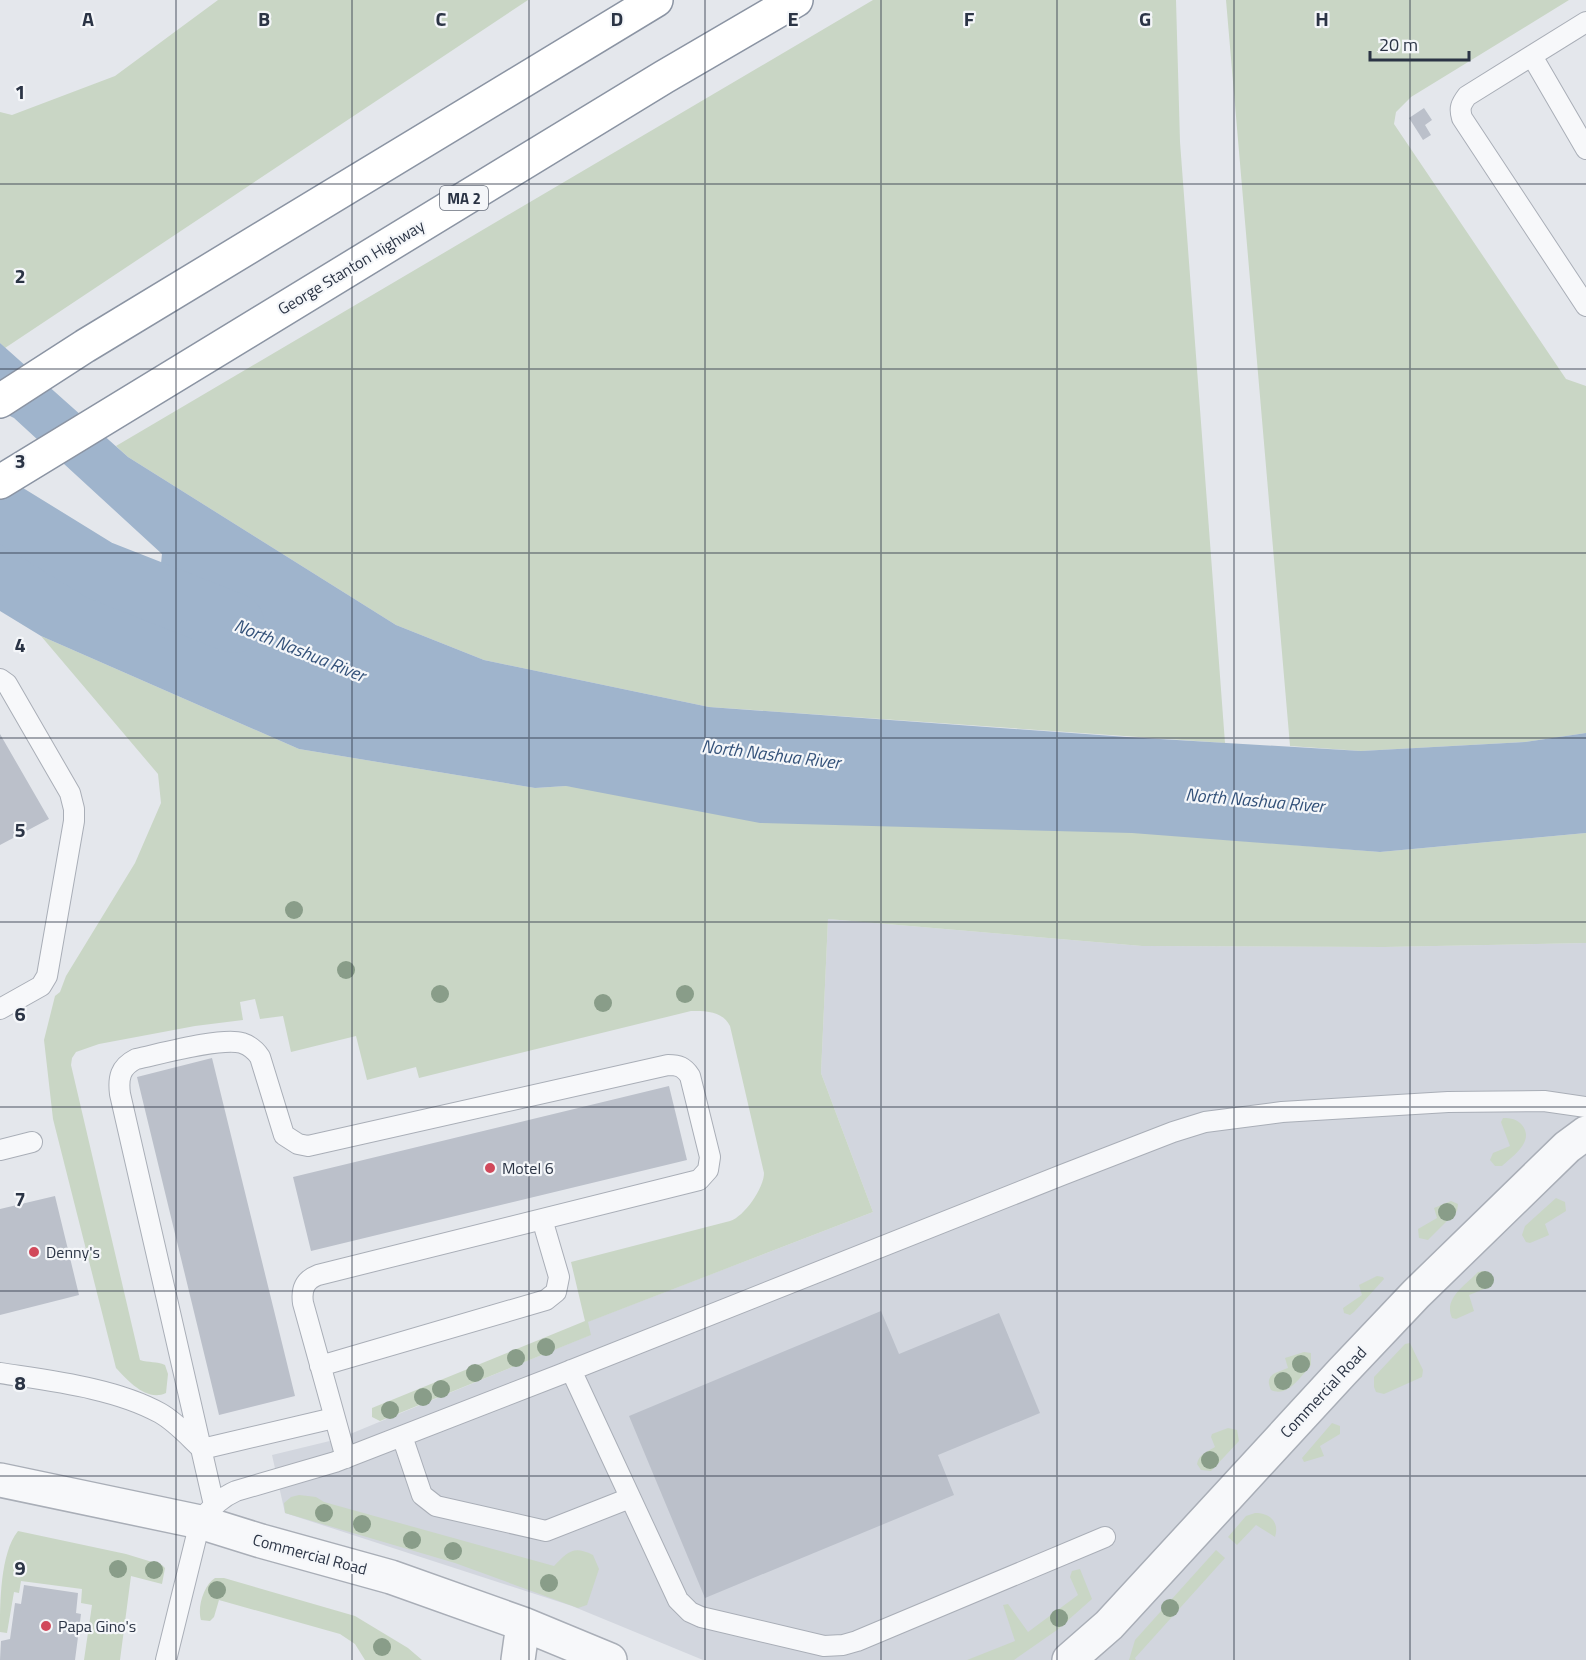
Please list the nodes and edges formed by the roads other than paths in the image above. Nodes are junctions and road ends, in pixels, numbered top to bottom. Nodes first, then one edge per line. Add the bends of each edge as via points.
1 (656, 0) edge
2 (796, 0) edge
3 (1586, 22) edge
4 (1532, 56) junction
5 (1586, 149) edge
6 (1586, 306) edge
7 (0, 401) edge
8 (0, 482) edge
9 (0, 679) edge
10 (0, 1010) edge
11 (1586, 1107) edge
12 (1586, 1133) edge
13 (32, 1142) dead end
14 (0, 1150) edge
15 (542, 1219) junction
16 (320, 1366) junction
17 (571, 1370) junction
18 (0, 1373) edge
19 (334, 1418) junction
20 (402, 1436) junction
21 (202, 1449) junction
22 (345, 1458) junction
23 (0, 1483) edge
24 (630, 1498) junction
25 (207, 1514) junction
26 (1106, 1537) dead end
27 (523, 1624) junction
28 (166, 1660) edge
29 (518, 1660) edge
30 (610, 1660) edge
31 (1069, 1660) edge

1 - 7 highway
2 - 8 highway, George Stanton Highway / MA 2
3 - 4 lane
4 - 5 lane
4 - 6 lane via 1467,96 1460,111
9 - 10 lane via 7,684 70,793 74,808 47,976 41,986
11 - 17 lane via 1545,1101 1448,1102 1282,1112 1205,1122 1009,1195
12 - 31 street, Commercial Road via 1566,1147 1416,1294 1109,1626
13 - 14 lane
15 - 16 lane via 559,1277 556,1292 546,1300
15 - 16 lane via 311,1277 304,1285 302,1297
15 - 21 lane via 690,1183 704,1175 710,1157 686,1069 668,1065 308,1146 284,1135 260,1058 243,1043 227,1041 128,1062 120,1076 120,1094
16 - 19 lane
17 - 20 lane
17 - 24 lane
18 - 21 lane via 133,1401 161,1414
19 - 21 lane
19 - 22 lane
20 - 22 lane
20 - 24 lane via 422,1496 436,1506 546,1531
21 - 25 lane
22 - 25 lane via 236,1491 224,1496
23 - 25 street, Commercial Road
24 - 26 lane via 678,1600 690,1612 824,1646 857,1641
25 - 27 street, Commercial Road via 261,1542 391,1577
25 - 28 lane
27 - 29 street
27 - 30 street, Commercial Road

